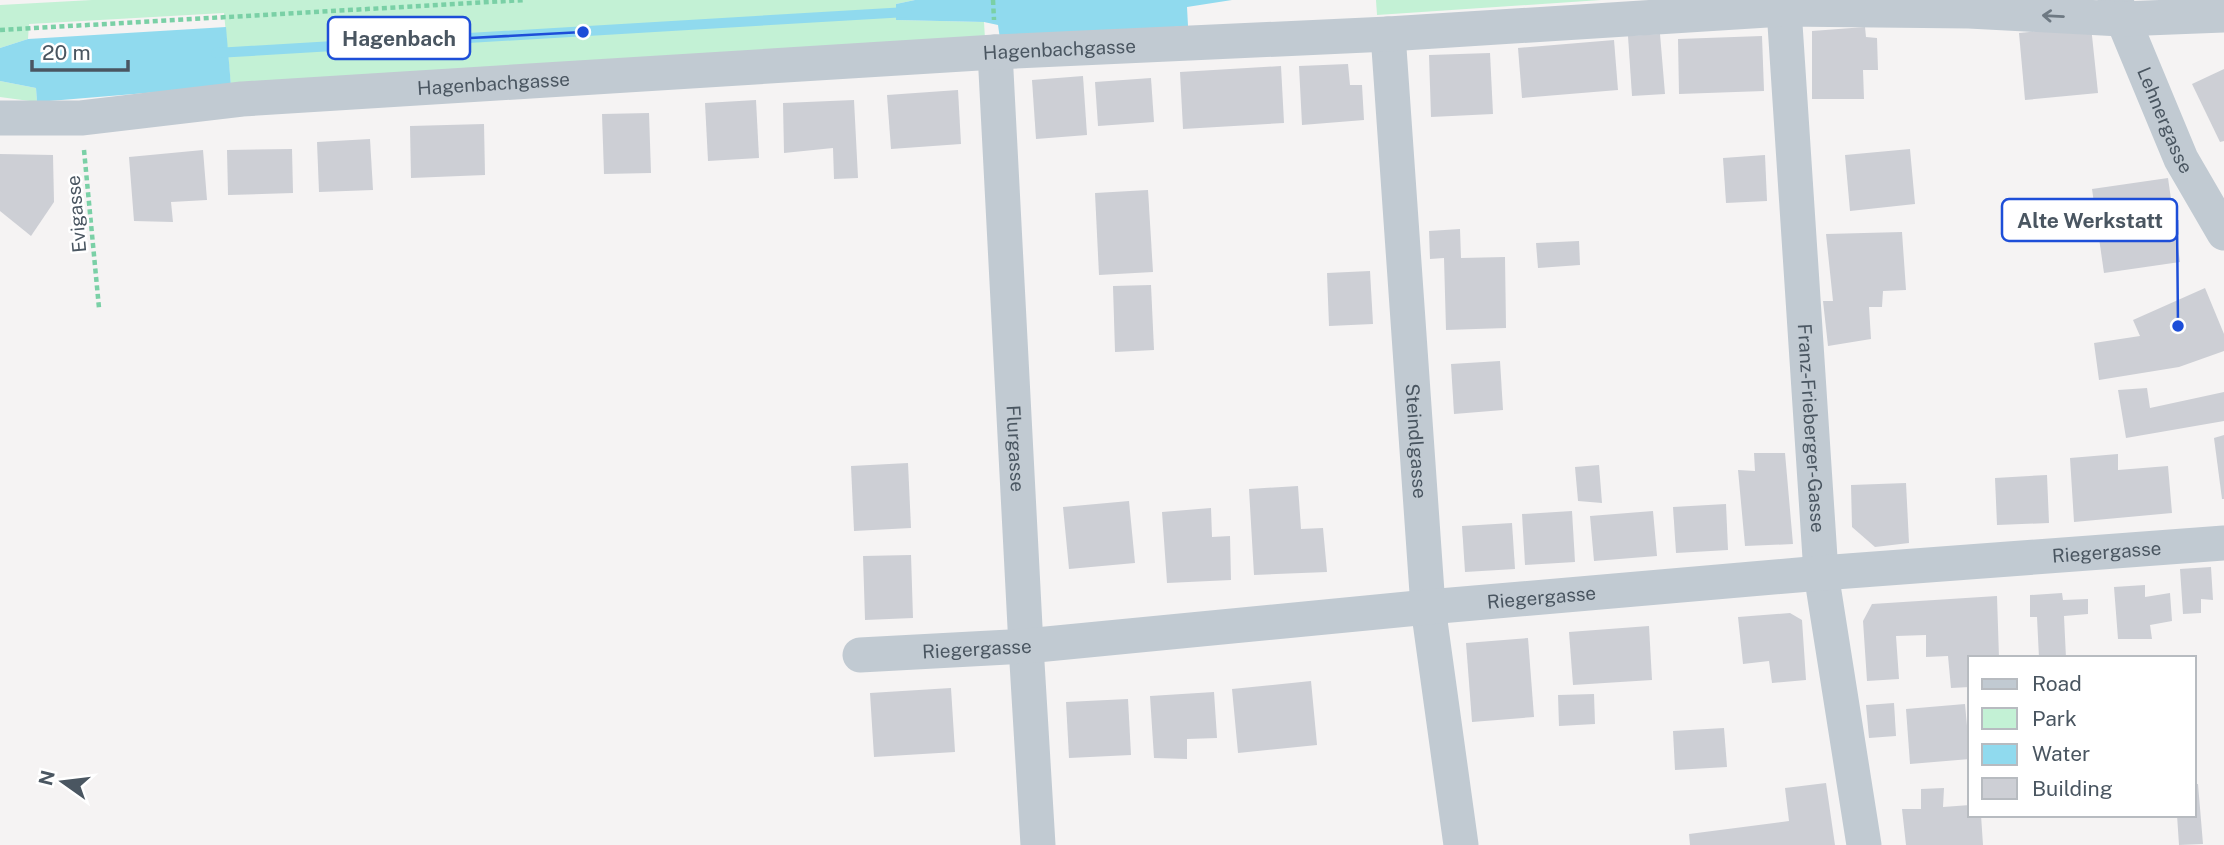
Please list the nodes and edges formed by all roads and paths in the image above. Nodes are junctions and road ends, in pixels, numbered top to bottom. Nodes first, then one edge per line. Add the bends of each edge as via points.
1 (525, 0) edge
2 (2117, 7) edge
3 (1784, 9) junction
4 (2224, 15) edge
5 (0, 30) edge
6 (1388, 34) junction
7 (995, 52) junction
8 (0, 118) edge
9 (81, 118) junction
10 (2224, 233) edge
11 (99, 307) dead end
12 (2224, 544) edge
13 (1821, 573) junction
14 (1428, 607) junction
15 (1026, 646) junction
16 (860, 655) dead end
17 (1038, 845) edge
18 (1461, 845) edge
19 (1864, 845) edge

1 - 5 path
2 -> 3 street, Hagenbachgasse
2 - 4 street, Hagenbachgasse
2 - 10 street, Lehnergasse via 2181,159
3 - 6 street, Hagenbachgasse
3 - 13 street, Franz-Frieberger-Gasse
6 - 7 street, Hagenbachgasse
6 - 14 street, Steindlgasse
7 - 9 street, Hagenbachgasse via 242,99
7 - 15 street, Flurgasse
8 - 9 street, Hagenbachgasse
9 - 11 path, Evigasse
12 - 13 street, Riegergasse
13 - 14 street, Riegergasse
13 - 19 street, Franz-Frieberger-Gasse
14 - 15 street, Riegergasse
14 - 18 street, Steindlgasse
15 - 16 street, Riegergasse
15 - 17 street, Flurgasse

